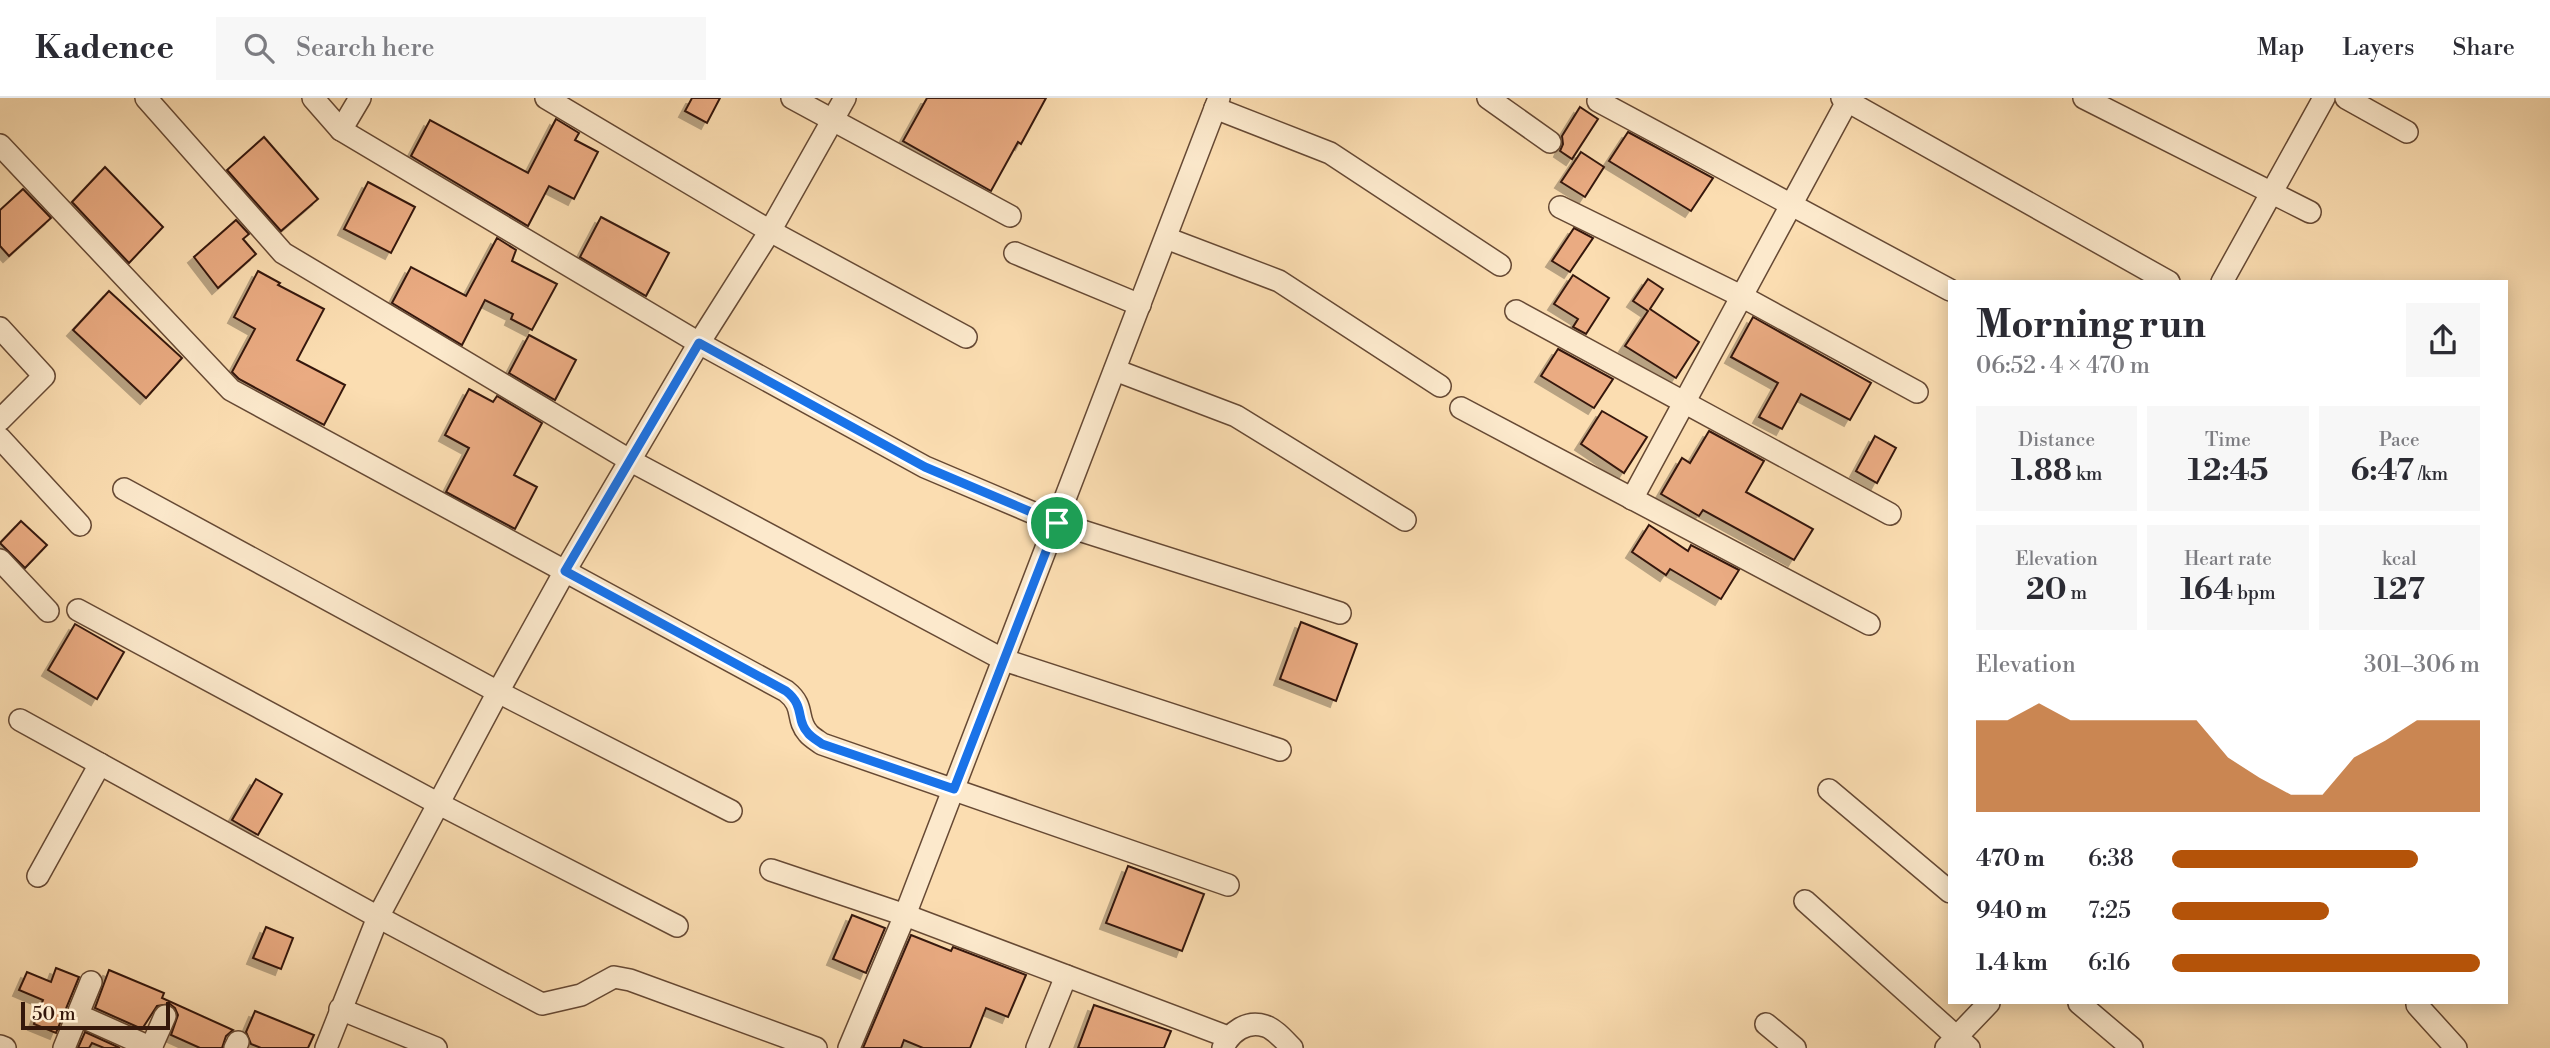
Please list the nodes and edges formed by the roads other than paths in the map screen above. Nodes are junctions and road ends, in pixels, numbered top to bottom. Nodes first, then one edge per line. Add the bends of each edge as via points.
1 (146, 98) edge
2 (313, 98) edge
3 (360, 98) edge
4 (546, 98) edge
5 (792, 98) edge
6 (845, 98) edge
7 (1488, 98) edge
8 (2084, 98) edge
9 (2325, 98) edge
10 (2346, 98) edge
11 (1846, 99) edge
12 (1598, 101) dead end
13 (1217, 103) edge
14 (832, 120) junction
15 (341, 130) junction
16 (2407, 132) dead end
17 (1550, 142) dead end
18 (0, 145) edge
19 (2272, 194) junction
20 (1791, 205) junction
21 (1560, 207) dead end
22 (2310, 212) dead end
23 (1010, 216) dead end
24 (770, 231) junction
25 (1166, 238) junction
26 (1015, 253) dead end
27 (1500, 265) dead end
28 (2165, 280) edge
29 (2223, 280) edge
30 (1948, 289) edge
31 (1743, 297) junction
32 (1140, 305) junction
33 (1516, 311) dead end
34 (0, 328) edge
35 (966, 337) dead end
36 (699, 343) junction
37 (1115, 370) junction
38 (1440, 386) dead end
39 (1917, 392) dead end
40 (1684, 402) junction
41 (1461, 408) dead end
42 (0, 420) edge
43 (0, 438) edge
44 (631, 461) junction
45 (124, 489) dead end
46 (1632, 499) junction
47 (1890, 513) dead end
48 (1405, 520) dead end
49 (1057, 523) junction
50 (80, 525) dead end
51 (0, 560) edge
52 (565, 571) junction
53 (78, 610) dead end
54 (48, 611) dead end
55 (1340, 613) dead end
56 (1869, 624) dead end
57 (1004, 660) junction
58 (498, 692) junction
59 (20, 720) dead end
60 (1280, 751) dead end
61 (100, 764) junction
62 (954, 789) junction
63 (1829, 790) dead end
64 (439, 804) junction
65 (731, 811) dead end
66 (771, 870) dead end
67 (38, 876) dead end
68 (1228, 885) dead end
69 (1948, 890) edge
70 (1805, 901) dead end
71 (905, 915) junction
72 (378, 917) junction
73 (677, 926) dead end
74 (1066, 976) junction
75 (91, 982) dead end
76 (1988, 1004) edge
77 (2080, 1004) edge
78 (2417, 1005) dead end
79 (340, 1009) junction
80 (78, 1014) junction
81 (165, 1016) dead end
82 (1766, 1024) dead end
83 (1226, 1042) edge
84 (1957, 1044) edge
85 (64, 1048) edge
86 (151, 1048) edge
87 (326, 1048) edge
88 (436, 1048) edge
89 (816, 1048) edge
90 (849, 1048) edge
91 (1037, 1048) edge
92 (1293, 1048) edge
93 (1795, 1048) edge
94 (2132, 1048) edge
95 (2456, 1048) edge

1 - 44 street via 283,253
2 - 15 street
3 - 15 street
4 - 24 street
5 - 14 street
6 - 14 street
7 - 17 street
8 - 19 street
9 - 19 street
10 - 16 street
11 - 20 street
11 - 28 street
12 - 20 street
13 - 25 street
13 - 27 street via 1330,153
14 - 23 street
14 - 24 street
15 - 36 street
18 - 52 street via 231,390
19 - 22 street
19 - 29 street
20 - 30 street
20 - 31 street
21 - 31 street
24 - 35 street
24 - 36 street
25 - 32 street
25 - 38 street via 1279,281
26 - 32 street
31 - 39 street
31 - 40 street
32 - 37 street
33 - 40 street
34 - 42 street via 44,376
36 - 44 street
36 - 49 street via 925,467
37 - 48 street via 1236,416
37 - 49 street
40 - 46 street
40 - 47 street
41 - 46 street
43 - 50 street
44 - 52 street
44 - 57 street
45 - 58 street
46 - 56 street
49 - 55 street
49 - 57 street
51 - 54 street
52 - 58 street
52 - 62 street via 786,691 797,699 808,733 822,744
53 - 64 street
57 - 60 street
57 - 62 street
58 - 64 street
58 - 65 street
59 - 61 street
61 - 67 street
61 - 72 street
62 - 68 street
62 - 71 street
63 - 69 street
64 - 72 street
64 - 73 street
66 - 71 street
70 - 84 street
71 - 74 street
71 - 90 street
72 - 79 street
72 - 89 street via 542,1004 580,995 614,977
74 - 83 street
74 - 91 street
75 - 80 street
76 - 84 street
77 - 94 street
78 - 95 street
79 - 87 street
79 - 88 street
80 - 85 street
80 - 86 street
81 - 86 street
82 - 93 street
83 - 92 street via 1249,1024 1267,1026

